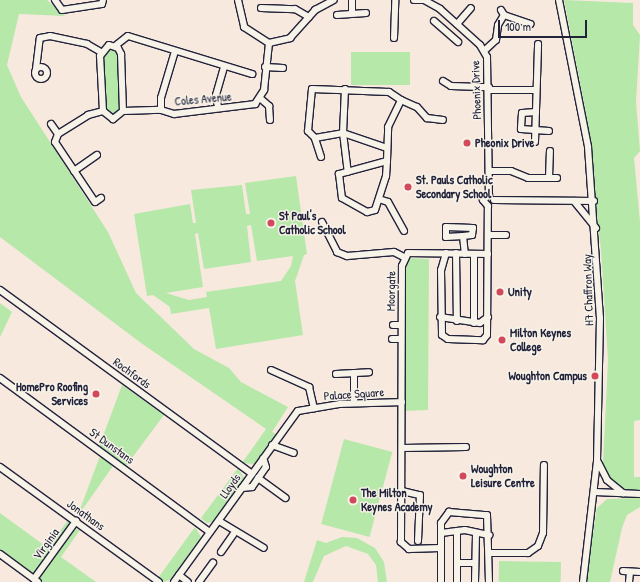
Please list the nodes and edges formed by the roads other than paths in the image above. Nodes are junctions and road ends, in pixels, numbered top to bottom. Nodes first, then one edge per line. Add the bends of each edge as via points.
1 (55, 0) edge
2 (104, 0) edge
3 (238, 0) edge
4 (334, 0) edge
5 (352, 0) edge
6 (394, 0) edge
7 (414, 0) edge
8 (559, 0) edge
9 (261, 8) dead end
10 (471, 8) dead end
11 (352, 13) junction
12 (366, 13) dead end
13 (337, 15) dead end
14 (446, 15) junction
15 (309, 17) junction
16 (457, 24) junction
17 (530, 24) dead end
18 (462, 29) junction
19 (394, 38) dead end
20 (269, 43) junction
21 (538, 44) dead end
22 (115, 46) junction
23 (175, 50) junction
24 (484, 50) junction
25 (101, 52) junction
26 (265, 66) junction
27 (224, 67) junction
28 (283, 68) dead end
29 (36, 69) dead end
30 (252, 74) dead end
31 (443, 82) dead end
32 (489, 88) junction
33 (345, 89) junction
34 (536, 90) junction
35 (261, 99) junction
36 (401, 100) junction
37 (218, 107) junction
38 (161, 110) junction
39 (122, 111) junction
40 (103, 112) junction
41 (536, 112) junction
42 (270, 120) dead end
43 (443, 120) dead end
44 (51, 124) dead end
45 (536, 130) junction
46 (549, 131) dead end
47 (343, 133) junction
48 (58, 134) junction
49 (315, 138) junction
50 (535, 142) dead end
51 (387, 148) junction
52 (550, 151) dead end
53 (97, 155) dead end
54 (321, 157) dead end
55 (387, 161) junction
56 (74, 171) junction
57 (489, 171) junction
58 (348, 172) junction
59 (549, 178) junction
60 (557, 178) dead end
61 (489, 195) junction
62 (101, 198) dead end
63 (378, 199) junction
64 (494, 200) junction
65 (574, 201) junction
66 (594, 201) junction
67 (488, 206) junction
68 (322, 222) dead end
69 (596, 229) junction
70 (404, 231) dead end
71 (488, 235) junction
72 (506, 235) dead end
73 (463, 236) dead end
74 (446, 253) junction
75 (456, 254) junction
76 (465, 254) junction
77 (474, 254) junction
78 (488, 254) junction
79 (404, 257) junction
80 (0, 290) edge
81 (440, 317) junction
82 (488, 317) junction
83 (457, 320) junction
84 (474, 323) junction
85 (393, 325) dead end
86 (401, 325) junction
87 (392, 339) dead end
88 (401, 339) junction
89 (271, 370) dead end
90 (369, 372) dead end
91 (354, 373) junction
92 (336, 374) dead end
93 (0, 378) edge
94 (402, 402) junction
95 (354, 403) junction
96 (311, 408) junction
97 (272, 445) junction
98 (466, 447) dead end
99 (402, 448) junction
100 (294, 453) dead end
101 (263, 458) junction
102 (597, 461) junction
103 (544, 465) dead end
104 (0, 466) edge
105 (252, 474) junction
106 (258, 478) junction
107 (242, 488) junction
108 (402, 491) junction
109 (595, 492) junction
110 (623, 493) junction
111 (640, 494) edge
112 (286, 498) dead end
113 (76, 521) junction
114 (219, 521) junction
115 (457, 531) junction
116 (210, 532) junction
117 (235, 532) junction
118 (440, 533) junction
119 (476, 533) junction
120 (489, 534) junction
121 (418, 541) dead end
122 (264, 548) dead end
123 (440, 548) junction
124 (221, 552) dead end
125 (489, 553) junction
126 (0, 554) edge
127 (213, 563) dead end
128 (457, 563) junction
129 (475, 563) junction
130 (640, 572) edge
131 (179, 576) junction
132 (36, 580) edge
133 (159, 582) edge
134 (174, 582) edge
135 (188, 582) edge
136 (199, 582) edge
137 (441, 582) edge
138 (457, 582) edge
139 (475, 582) edge
140 (489, 582) edge
141 (583, 582) edge
142 (629, 582) edge

1 - 2 street via 62,10 102,4
3 - 20 street via 238,16 244,27
4 - 15 street
5 - 11 street
6 - 19 street
7 - 14 street, Phoenix Drive via 431,3
8 - 66 street, H7 Chaffron Way via 588,147
9 - 15 street via 295,9
10 - 16 street
11 - 12 street
11 - 13 street
14 - 16 street, Phoenix Drive
14 - 18 street via 436,23 456,40
15 - 20 street via 290,38
16 - 18 street, Phoenix Drive
17 - 24 street via 502,13 496,40
18 - 24 street, Phoenix Drive
20 - 26 street
21 - 34 street
22 - 23 street via 128,36
22 - 25 street via 106,46
22 - 39 street via 121,54
23 - 27 street
23 - 38 street via 161,98
24 - 32 street, Phoenix Drive via 489,64
25 - 29 street via 87,44 50,36 40,38
25 - 40 street
26 - 28 street
26 - 35 street
27 - 30 street
27 - 37 street via 216,95
31 - 32 street via 451,86
32 - 34 street
32 - 57 street, Phoenix Drive
33 - 36 street via 389,92
33 - 47 street
33 - 49 street via 311,91 308,131
34 - 41 street
35 - 37 street, Coles Avenue via 245,107
35 - 42 street via 269,106
36 - 43 street via 417,107 427,118
36 - 51 street via 388,127
37 - 38 street, Coles Avenue via 174,114
38 - 39 street, Coles Avenue
39 - 40 street, Coles Avenue via 113,118
40 - 48 street via 88,115
41 - 45 street
41 - 45 street via 523,112 520,127
44 - 48 street
45 - 46 street
45 - 50 street
47 - 49 street
47 - 51 street
47 - 58 street
48 - 56 street via 56,144
49 - 54 street
51 - 55 street
52 - 59 street
53 - 56 street
55 - 58 street
55 - 63 street
56 - 62 street via 95,202
57 - 59 street via 511,171 528,178
57 - 61 street, Phoenix Drive
58 - 63 street via 338,176 342,198 367,212 375,210
59 - 60 street
61 - 64 street
61 - 67 street, Phoenix Drive via 483,200
63 - 70 street via 388,202
64 - 65 street
64 - 67 street
65 - 66 street
65 - 69 street
66 - 69 street, H7 Chaffron Way
67 - 71 street
68 - 79 street via 337,252 347,256 394,252
69 - 102 street, H7 Chaffron Way via 600,399
71 - 72 street
71 - 78 street
73 - 76 street
74 - 75 street, Moorgate
74 - 79 street, Moorgate via 415,252
74 - 81 street via 441,270
75 - 76 street, Moorgate
75 - 83 street
76 - 77 street, Moorgate
77 - 78 street, Moorgate
77 - 84 street
78 - 82 street
79 - 86 street, Moorgate
80 - 105 street, Rochfords
81 - 82 street via 444,338 483,340 487,335
81 - 83 street
82 - 84 street via 480,324
83 - 84 street
85 - 86 street
86 - 88 street, Moorgate
87 - 88 street
88 - 94 street, Moorgate
89 - 96 street via 309,387
90 - 91 street
91 - 92 street
91 - 95 street
93 - 116 street, St Dunstans
94 - 95 street, Palace Square
94 - 99 street, Moorgate
95 - 96 street, Palace Square
96 - 97 street, Lloyds via 298,411
97 - 100 street
97 - 101 street, Lloyds
98 - 99 street
99 - 108 street, Moorgate
101 - 105 street, Lloyds
101 - 106 street via 266,468
102 - 109 street, H7 Chaffron Way
102 - 110 street via 607,480
103 - 125 street via 543,533 538,546 528,553
104 - 113 street, Jonathans
105 - 107 street, Lloyds
106 - 107 street via 252,487
106 - 112 street
107 - 114 street, Lloyds
108 - 121 street via 420,495
108 - 123 street, Moorgate via 403,546
109 - 110 street
109 - 141 street, H7 Chaffron Way
110 - 111 street
113 - 132 street, Virginia
113 - 133 street, Jonathans
114 - 116 street, Lloyds
114 - 117 street
115 - 118 street
115 - 119 street
115 - 128 street
116 - 131 street, Lloyds
117 - 122 street
117 - 124 street
118 - 120 street via 442,518 448,512 482,513 489,520
118 - 123 street
119 - 120 street
119 - 129 street
120 - 125 street
123 - 137 street
125 - 140 street
126 - 132 street
127 - 136 street
128 - 129 street
128 - 138 street
129 - 139 street
130 - 142 street via 626,572
131 - 134 street, Lloyds
131 - 135 street

